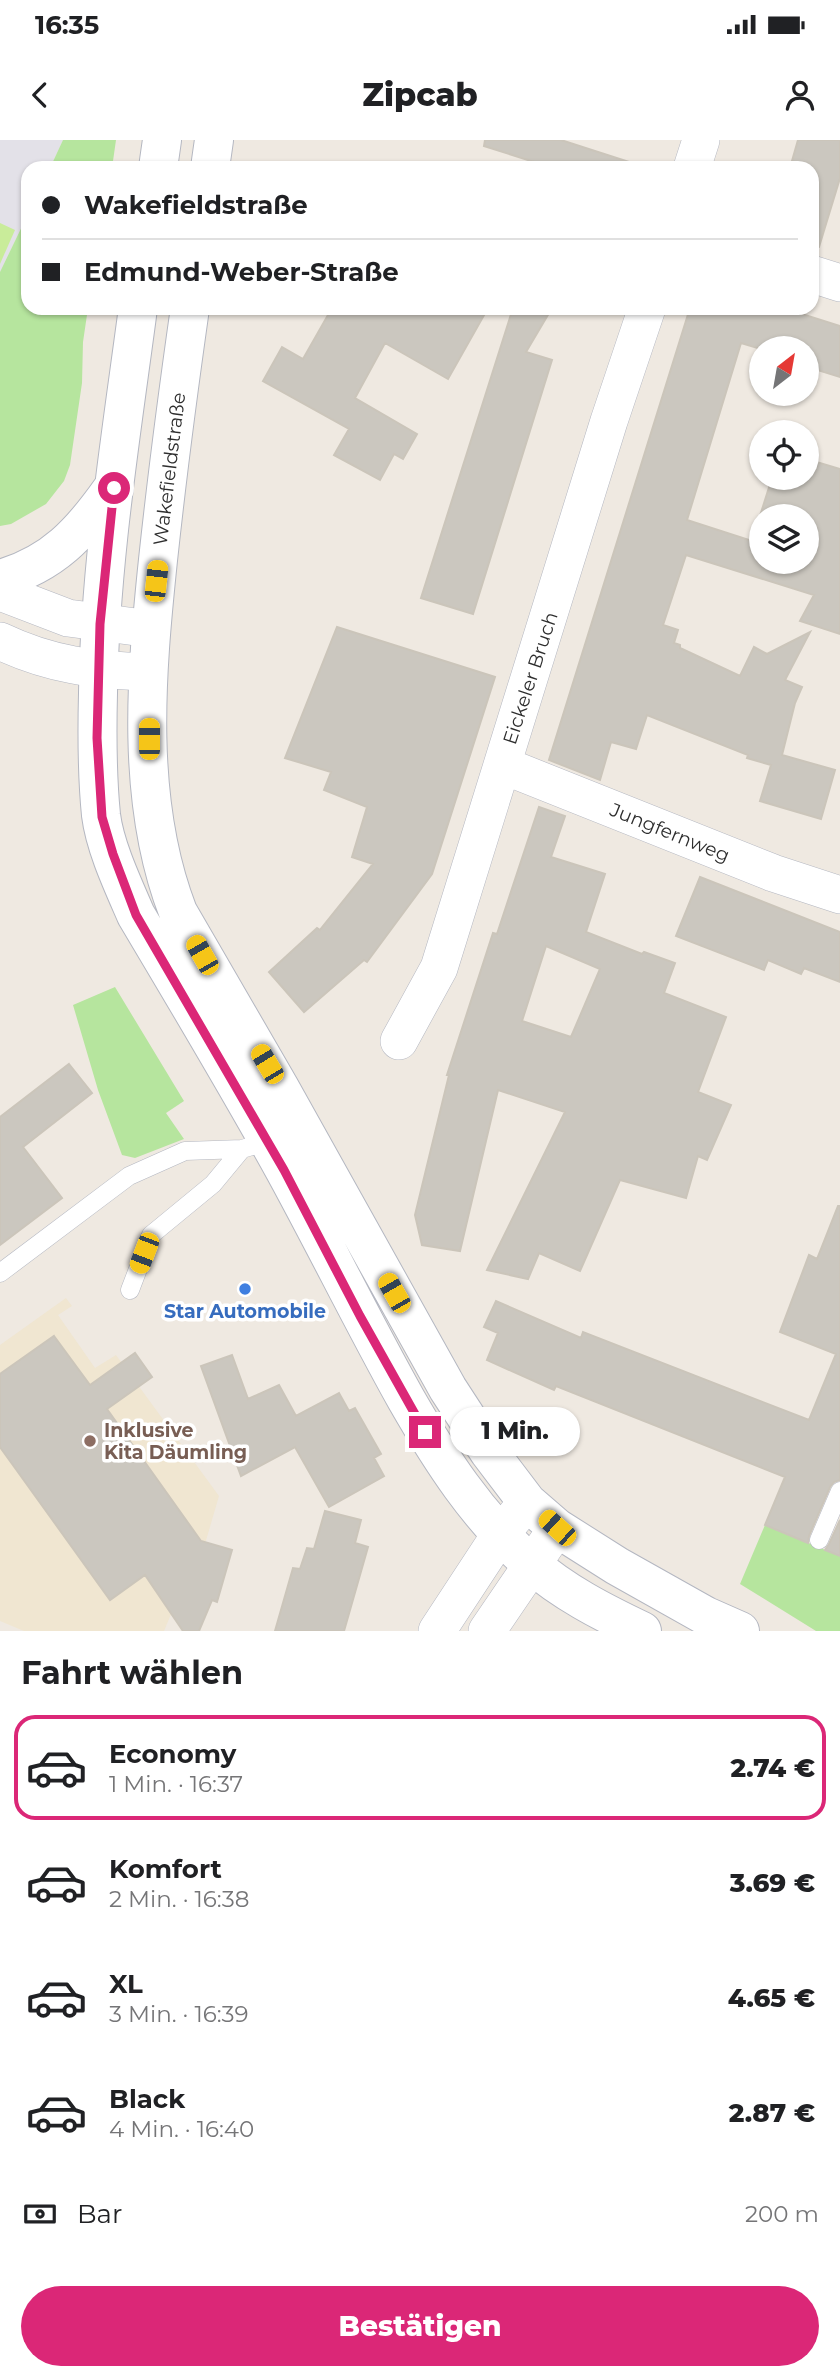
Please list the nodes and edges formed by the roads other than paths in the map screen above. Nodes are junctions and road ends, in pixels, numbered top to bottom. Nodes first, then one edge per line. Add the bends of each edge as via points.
1 (162, 140) edge
2 (214, 140) edge
3 (701, 140) edge
4 (159, 161) edge
5 (211, 161) edge
6 (694, 161) edge
7 (819, 276) edge
8 (840, 283) edge
9 (137, 315) edge
10 (189, 315) edge
11 (645, 315) edge
12 (114, 488) junction
13 (0, 579) edge
14 (0, 592) edge
15 (100, 624) junction
16 (151, 629) junction
17 (0, 641) edge
18 (98, 670) junction
19 (148, 672) junction
20 (502, 765) junction
21 (840, 895) edge
22 (399, 1041) dead end
23 (301, 1125) junction
24 (255, 1146) junction
25 (0, 1273) edge
26 (130, 1290) dead end
27 (840, 1491) edge
28 (527, 1502) junction
29 (557, 1528) junction
30 (500, 1535) junction
31 (820, 1540) dead end
32 (531, 1564) junction
33 (436, 1631) edge
34 (487, 1631) edge
35 (642, 1631) edge
36 (740, 1631) edge

1 - 4 main road
2 - 5 main road
3 - 6 street
7 - 8 street
9 - 12 main road
10 - 16 main road, Wakefieldstraße
11 - 20 street, Eickeler Bruch
12 - 13 main road via 89,522 54,553
12 - 15 main road
14 - 15 street via 68,618
15 - 16 street
15 - 18 main road
16 - 19 main road, Wakefieldstraße
17 - 18 street via 61,664
18 - 19 street
18 - 24 main road via 102,817 122,884
19 - 23 main road, Wakefieldstraße via 149,787 170,892 190,935
20 - 21 street, Jungfernweg via 773,873
20 - 22 street, Eickeler Bruch via 439,968
23 - 24 lane
23 - 28 main road, Wakefieldstraße via 448,1389
24 - 25 lane via 185,1151 129,1177
24 - 26 lane via 151,1235
24 - 30 main road via 284,1170 438,1454
27 - 31 lane
28 - 29 main road, Wakefieldstraße
28 - 30 street
29 - 32 street
29 - 36 main road, Wakefieldstraße via 638,1579
30 - 32 main road
30 - 33 street
32 - 34 street
32 - 35 main road via 565,1590

